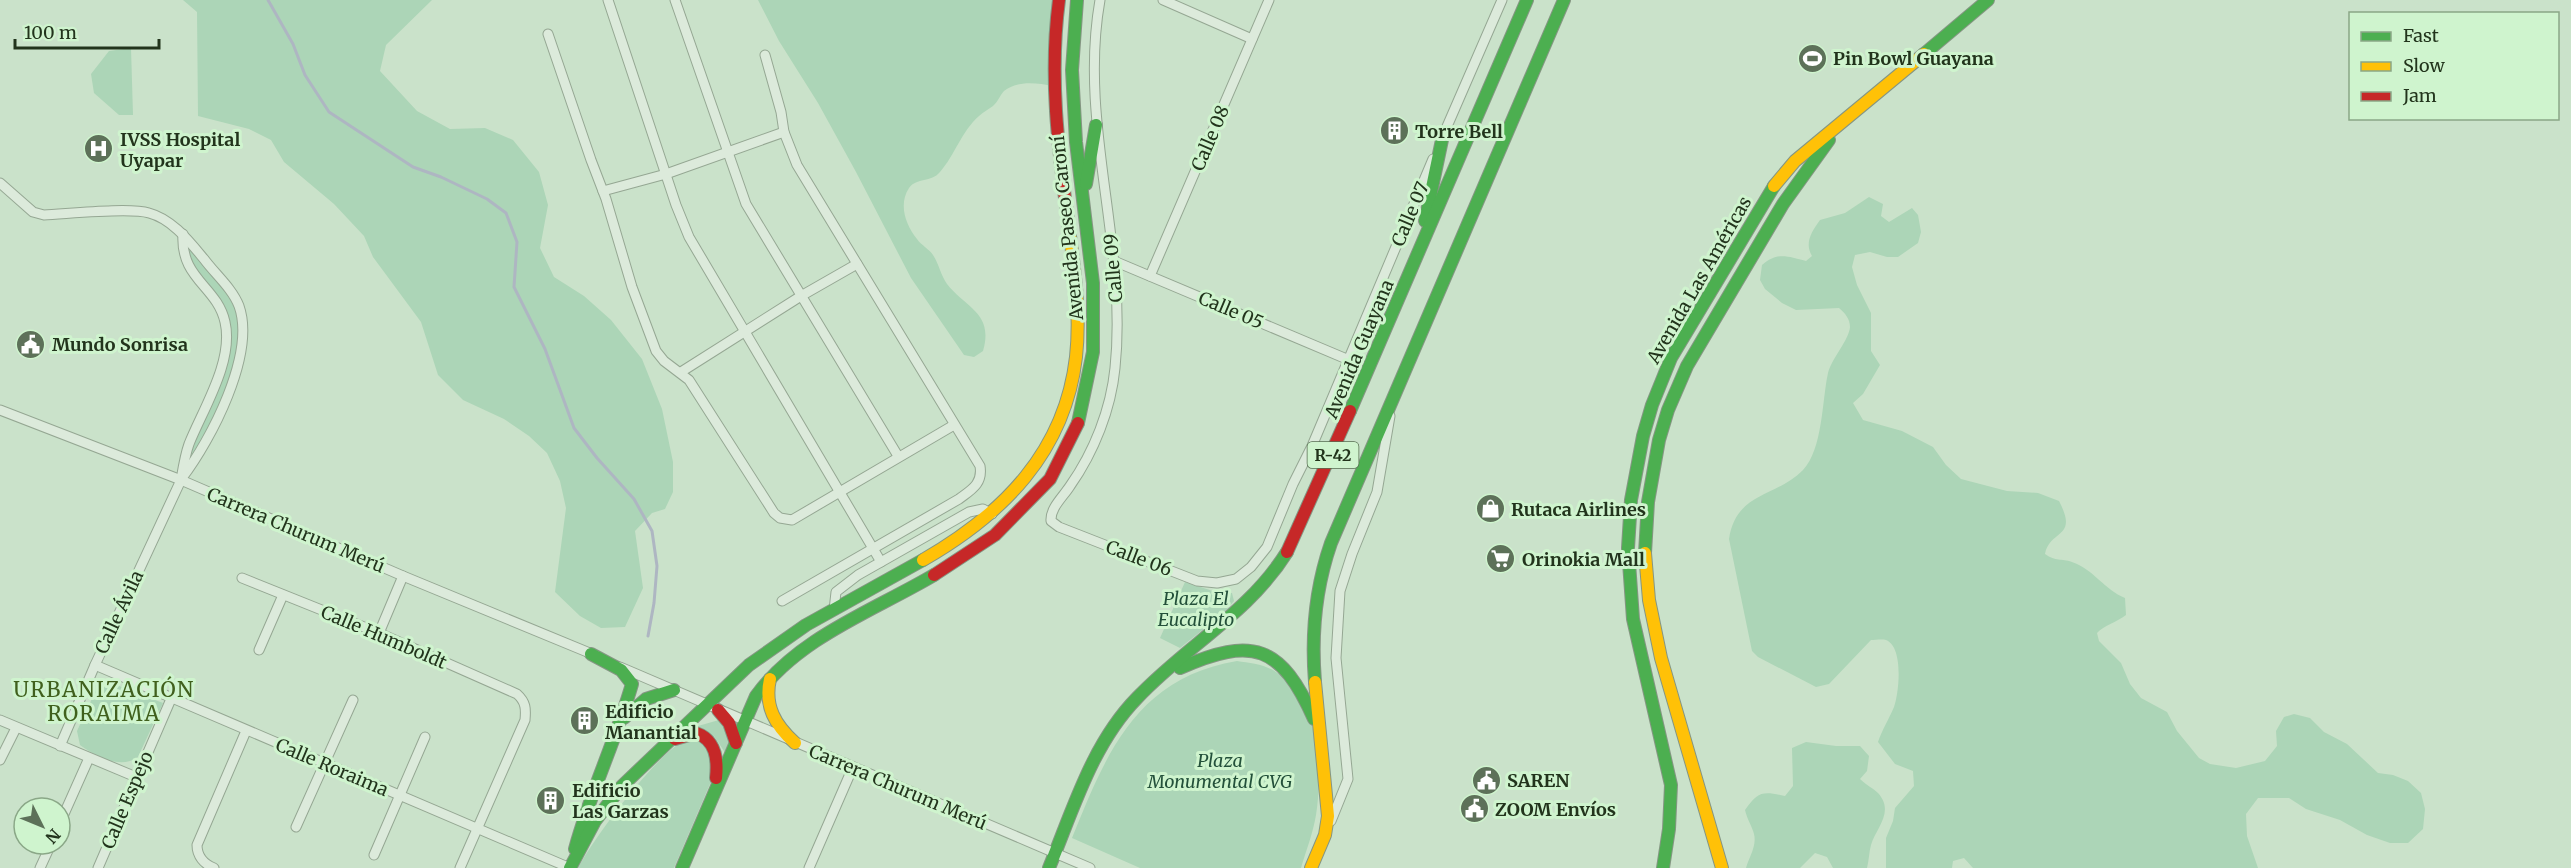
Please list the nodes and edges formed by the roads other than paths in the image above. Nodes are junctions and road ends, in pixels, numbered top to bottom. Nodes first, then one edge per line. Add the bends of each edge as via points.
1 (608, 0) edge
2 (675, 0) edge
3 (1059, 0) edge
4 (1077, 0) edge
5 (1100, 0) edge
6 (1163, 0) edge
7 (1269, 0) edge
8 (1502, 0) edge
9 (1527, 0) edge
10 (1564, 0) edge
11 (1988, 0) edge
12 (548, 34) dead end
13 (1252, 39) junction
14 (765, 55) dead end
15 (1096, 125) junction
16 (1839, 127) junction
17 (784, 132) junction
18 (1443, 135) junction
19 (727, 152) junction
20 (666, 174) junction
21 (0, 183) edge
22 (603, 191) junction
23 (1085, 212) junction
24 (183, 234) junction
25 (1113, 261) junction
26 (857, 264) junction
27 (1413, 267) junction
28 (1150, 276) junction
29 (801, 296) junction
30 (744, 331) junction
31 (1685, 334) junction
32 (1702, 340) junction
33 (1349, 360) junction
34 (681, 372) junction
35 (1393, 399) junction
36 (0, 410) edge
37 (954, 425) junction
38 (898, 456) junction
39 (181, 480) junction
40 (839, 491) junction
41 (992, 513) junction
42 (1051, 521) joint
43 (873, 547) junction
44 (1628, 548) junction
45 (1645, 548) junction
46 (1258, 558) joint
47 (881, 562) junction
48 (403, 576) junction
49 (242, 578) dead end
50 (283, 595) junction
51 (782, 601) dead end
52 (834, 610) junction
53 (379, 633) junction
54 (259, 650) dead end
55 (591, 654) junction
56 (95, 665) junction
57 (772, 672) junction
58 (1161, 677) junction
59 (674, 690) junction
60 (171, 699) junction
61 (353, 700) dead end
62 (713, 708) junction
63 (0, 720) edge
64 (622, 720) junction
65 (745, 721) junction
66 (16, 728) junction
67 (246, 731) junction
68 (425, 737) dead end
69 (736, 743) junction
70 (795, 743) junction
71 (60, 746) junction
72 (662, 746) junction
73 (1322, 747) junction
74 (89, 758) junction
75 (0, 760) edge
76 (325, 763) junction
77 (853, 767) junction
78 (136, 777) junction
79 (714, 794) junction
80 (400, 795) junction
81 (72, 796) edge
82 (296, 827) dead end
83 (477, 829) junction
84 (1325, 835) junction
85 (1055, 854) junction
86 (374, 855) dead end
87 (98, 868) edge
88 (214, 868) edge
89 (460, 868) edge
90 (570, 868) edge
91 (682, 868) edge
92 (809, 868) edge
93 (1049, 868) edge
94 (1090, 868) edge
95 (1311, 868) edge
96 (1663, 868) edge
97 (1722, 868) edge

1 - 20 street
2 - 19 street
3 - 41 main road, Avenida Paseo Caroní via 1053,38 1053,80 1077,306 1075,365 1066,405 1049,444 1024,482
4 - 23 main road, Avenida Paseo Caroní via 1071,39 1072,115
5 - 15 street, Calle 09 via 1092,56
6 - 13 street
7 - 13 street, Calle 08
8 - 18 street, Calle 07
9 - 27 main road, Avenida Guayana / R-42
10 - 35 main road, R-42
11 - 16 main road, Avenida Las Américas
12 - 22 street
13 - 28 street, Calle 08
14 - 17 street
15 - 23 main road via 1086,176
15 - 25 street, Calle 09
16 - 31 main road, Avenida Las Américas via 1795,161 1777,182
16 - 32 main road, Avenida Las Américas via 1792,190
17 - 19 street
17 - 26 street via 797,165
18 - 27 main road
18 - 33 street, Calle 07
19 - 20 street
19 - 29 street via 755,222
20 - 22 street
20 - 30 street via 688,237
21 - 24 street via 38,214 147,212
22 - 34 street via 656,351
23 - 57 main road, Avenida Paseo Caroní via 1095,305 1093,368 1083,411 1052,474 1022,510 986,542 796,653
24 - 39 street via 183,256 221,311 227,343 222,365 188,447
24 - 39 street via 234,297 244,334 240,362 201,454
25 - 28 street, Calle 05
25 - 42 street, Calle 09 via 1117,345 1111,395 1095,442 1055,507
26 - 29 street
26 - 37 street
27 - 58 main road, Avenida Guayana / R-42 via 1284,560 1241,610
28 - 33 street, Calle 05
29 - 30 street
29 - 38 street
30 - 34 street
30 - 40 street
31 - 32 main road
31 - 44 main road, Avenida Las Américas via 1660,382 1642,436
32 - 45 main road, Avenida Las Américas via 1676,389 1659,440
33 - 46 street, Calle 07 via 1268,547
34 - 40 street via 777,516 792,520
35 - 73 main road, R-42 via 1331,543 1318,585 1313,647
35 - 84 street via 1377,492 1340,591 1336,658 1348,779
36 - 39 street, Carrera Churum Merú
37 - 38 street
37 - 43 street via 980,466 976,485 959,499
38 - 40 street
39 - 48 street, Carrera Churum Merú
39 - 56 street, Calle Ávila
40 - 43 street
41 - 47 street via 983,509 969,512
41 - 52 main road, Avenida Paseo Caroní via 931,556
42 - 46 street, Calle 06 via 1208,582 1236,579
43 - 47 street
43 - 51 street
44 - 45 main road
44 - 96 main road, Avenida Las Américas via 1633,619 1671,785
45 - 97 main road, Avenida Las Américas via 1649,600 1662,657
47 - 52 street via 838,589
48 - 53 street
48 - 55 street, Carrera Churum Merú
49 - 50 street, Calle Humboldt
50 - 53 street, Calle Humboldt
50 - 54 street
52 - 62 main road, Avenida Paseo Caroní via 766,651 731,680
53 - 83 street, Calle Humboldt via 523,700 525,720
55 - 59 street, Carrera Churum Merú
55 - 64 main road via 631,680 631,694
56 - 60 street, Calle Roraima
56 - 71 street, Calle Ávila
57 - 65 main road, Avenida Paseo Caroní
57 - 70 main road via 768,705 779,729
58 - 73 main road via 1225,650 1238,648 1263,653 1282,665 1299,686
58 - 85 main road, Avenida Guayana / R-42 via 1136,698 1106,740
59 - 62 street, Carrera Churum Merú
59 - 64 main road via 641,701
60 - 67 street, Calle Roraima
60 - 78 street, Calle Espejo
61 - 76 street
62 - 65 street, Carrera Churum Merú
62 - 69 main road via 729,723
62 - 72 main road, Avenida Paseo Caroní
63 - 66 street
64 - 90 main road via 583,819
65 - 69 main road, Avenida Paseo Caroní
65 - 70 street, Carrera Churum Merú
66 - 71 street
66 - 75 street
67 - 76 street, Calle Roraima
67 - 88 street via 197,845 203,860
68 - 80 street
69 - 79 main road, Avenida Paseo Caroní
70 - 77 street, Carrera Churum Merú
71 - 74 street
72 - 79 main road via 689,734 703,735 709,740 716,748 718,762
72 - 90 main road, Avenida Paseo Caroní via 599,815
73 - 84 main road, R-42 via 1328,797
74 - 78 street
74 - 81 street
76 - 80 street, Calle Roraima
76 - 82 street
77 - 85 street, Carrera Churum Merú
77 - 92 street
78 - 87 street, Calle Espejo
79 - 91 main road, Avenida Paseo Caroní
80 - 83 street, Calle Roraima
80 - 86 street
83 - 89 street
83 - 90 street, Calle Roraima
84 - 95 main road, R-42
85 - 93 main road, R-42
85 - 94 street, Carrera Churum Merú

